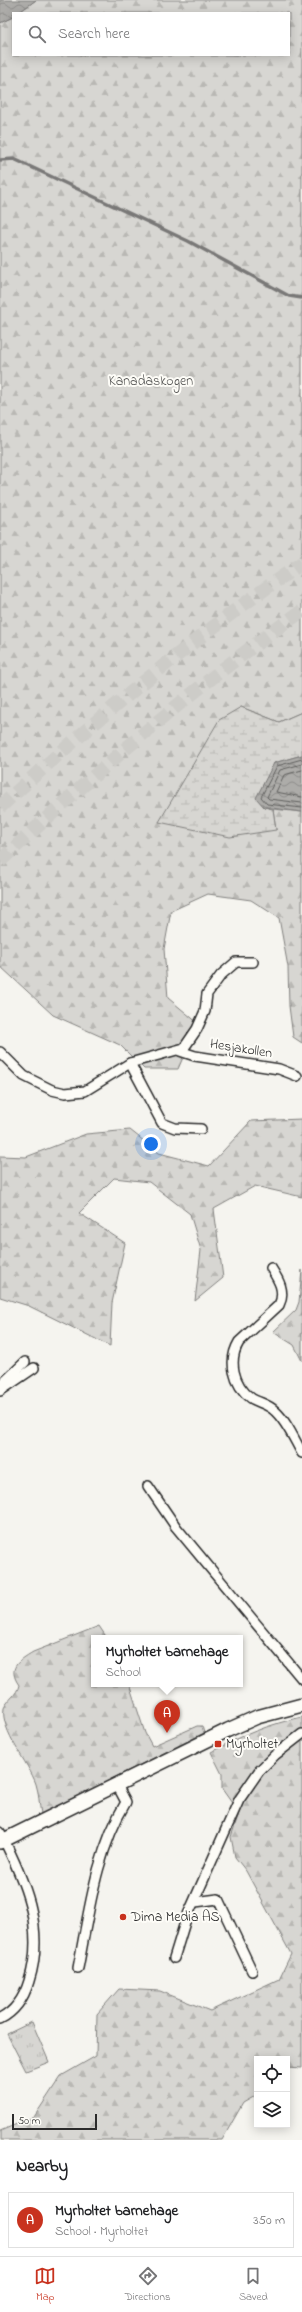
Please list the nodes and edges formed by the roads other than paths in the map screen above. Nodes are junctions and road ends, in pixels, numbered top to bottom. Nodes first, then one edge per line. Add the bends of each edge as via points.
1 (253, 962) dead end
2 (180, 1051) junction
3 (0, 1052) edge
4 (130, 1063) junction
5 (297, 1076) dead end
6 (200, 1129) dead end
7 (271, 1268) dead end
8 (25, 1362) dead end
9 (34, 1368) dead end
10 (0, 1386) edge
11 (0, 1391) edge
12 (302, 1453) edge
13 (148, 1486) dead end
14 (302, 1679) edge
15 (302, 1705) edge
16 (302, 1734) edge
17 (117, 1785) junction
18 (1, 1838) edge
19 (195, 1902) junction
20 (174, 1958) dead end
21 (78, 1968) dead end
22 (252, 1971) dead end
23 (0, 2019) edge

1 - 2 street, Hesjakollen via 236,962 221,975 207,994 205,1011 197,1028
2 - 4 street, Hesjakollen via 154,1055
2 - 5 street, Hesjakollen via 195,1056 279,1069
3 - 4 street, Hesjakollen via 24,1076 52,1090 65,1093 85,1091
4 - 6 street via 162,1123 175,1128
7 - 12 street via 280,1285 282,1300 239,1342 234,1350 233,1369 242,1389 250,1398 276,1411
8 - 10 street
9 - 11 street
13 - 14 street via 176,1527
15 - 17 main road via 242,1723
16 - 19 street via 275,1755 252,1780 239,1800
17 - 18 main road
17 - 21 street via 126,1802 103,1852
18 - 23 street via 24,1886 32,1910 36,1949 34,1966 20,2001 14,2010
19 - 20 street via 186,1919
19 - 22 street via 218,1899

